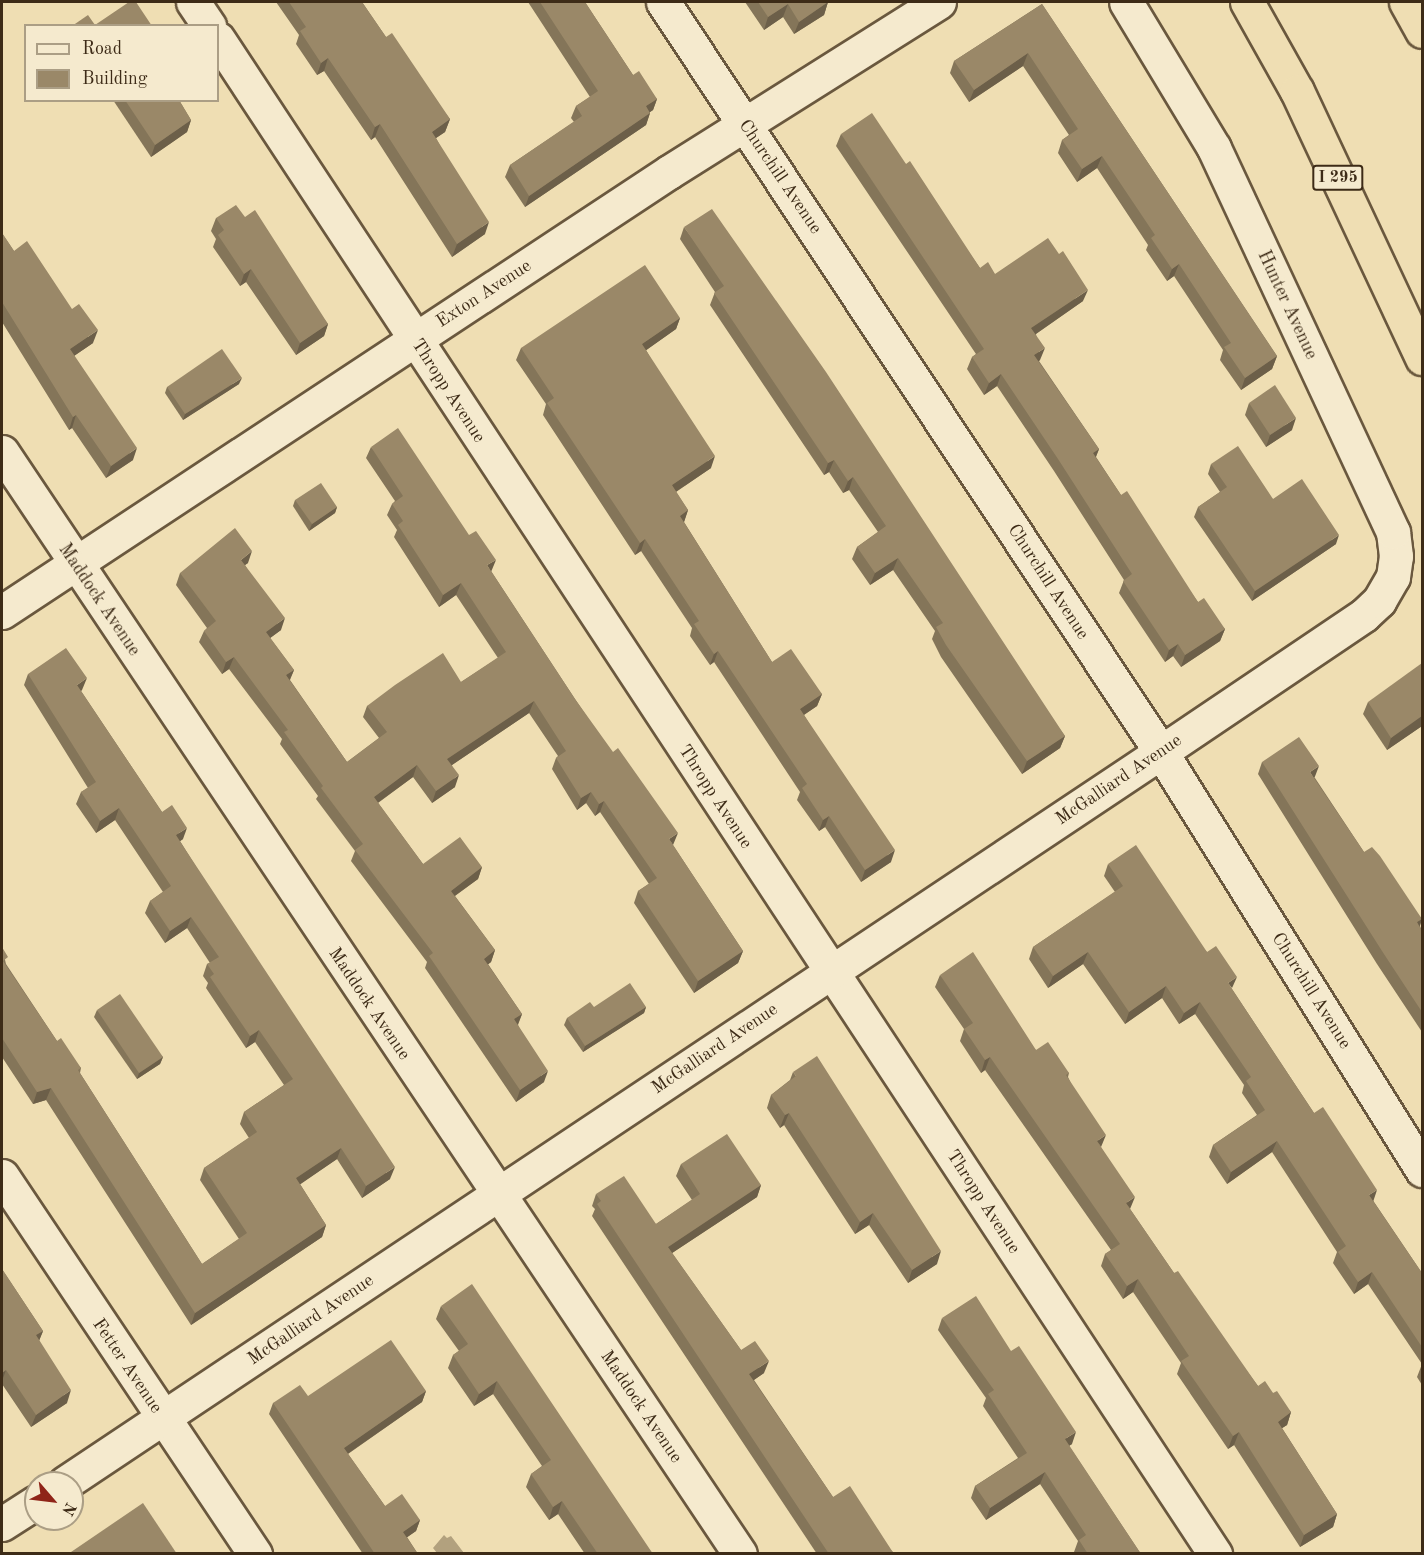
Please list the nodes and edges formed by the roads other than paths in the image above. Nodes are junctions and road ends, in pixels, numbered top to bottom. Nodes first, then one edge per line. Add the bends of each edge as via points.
1 (193, 2) edge
2 (663, 2) edge
3 (939, 2) edge
4 (1126, 2) edge
5 (1247, 2) edge
6 (1406, 2) edge
7 (208, 24) edge
8 (1422, 31) edge
9 (219, 41) edge
10 (745, 124) junction
11 (415, 339) junction
12 (1422, 358) edge
13 (2, 452) edge
14 (74, 564) junction
15 (2, 612) edge
16 (1364, 615) joint
17 (1161, 752) junction
18 (831, 972) junction
19 (1422, 1170) edge
20 (2, 1176) edge
21 (496, 1194) junction
22 (163, 1419) junction
23 (83, 1471) edge
24 (24, 1510) edge
25 (2, 1524) edge
26 (255, 1554) edge
27 (740, 1554) edge
28 (1215, 1554) edge

1 - 7 street
2 - 10 street, Churchill Avenue
3 - 10 street, Exton Avenue
4 - 16 street, Hunter Avenue via 1214,147 1393,532 1393,577 1379,601
5 - 12 highway, I 295 via 1297,91
6 - 8 highway
9 - 11 street, Thropp Avenue
10 - 11 street, Exton Avenue
10 - 17 street, Churchill Avenue
11 - 14 street, Exton Avenue
11 - 18 street, Thropp Avenue
13 - 14 street, Maddock Avenue
14 - 15 street, Exton Avenue
14 - 21 street, Maddock Avenue
16 - 17 street, McGalliard Avenue
17 - 18 street, McGalliard Avenue
17 - 19 street, Churchill Avenue
18 - 21 street, McGalliard Avenue
18 - 28 street, Thropp Avenue
20 - 22 street, Fetter Avenue
21 - 22 street, McGalliard Avenue
21 - 27 street, Maddock Avenue
22 - 23 street, McGalliard Avenue
22 - 26 street, Fetter Avenue
24 - 25 street

